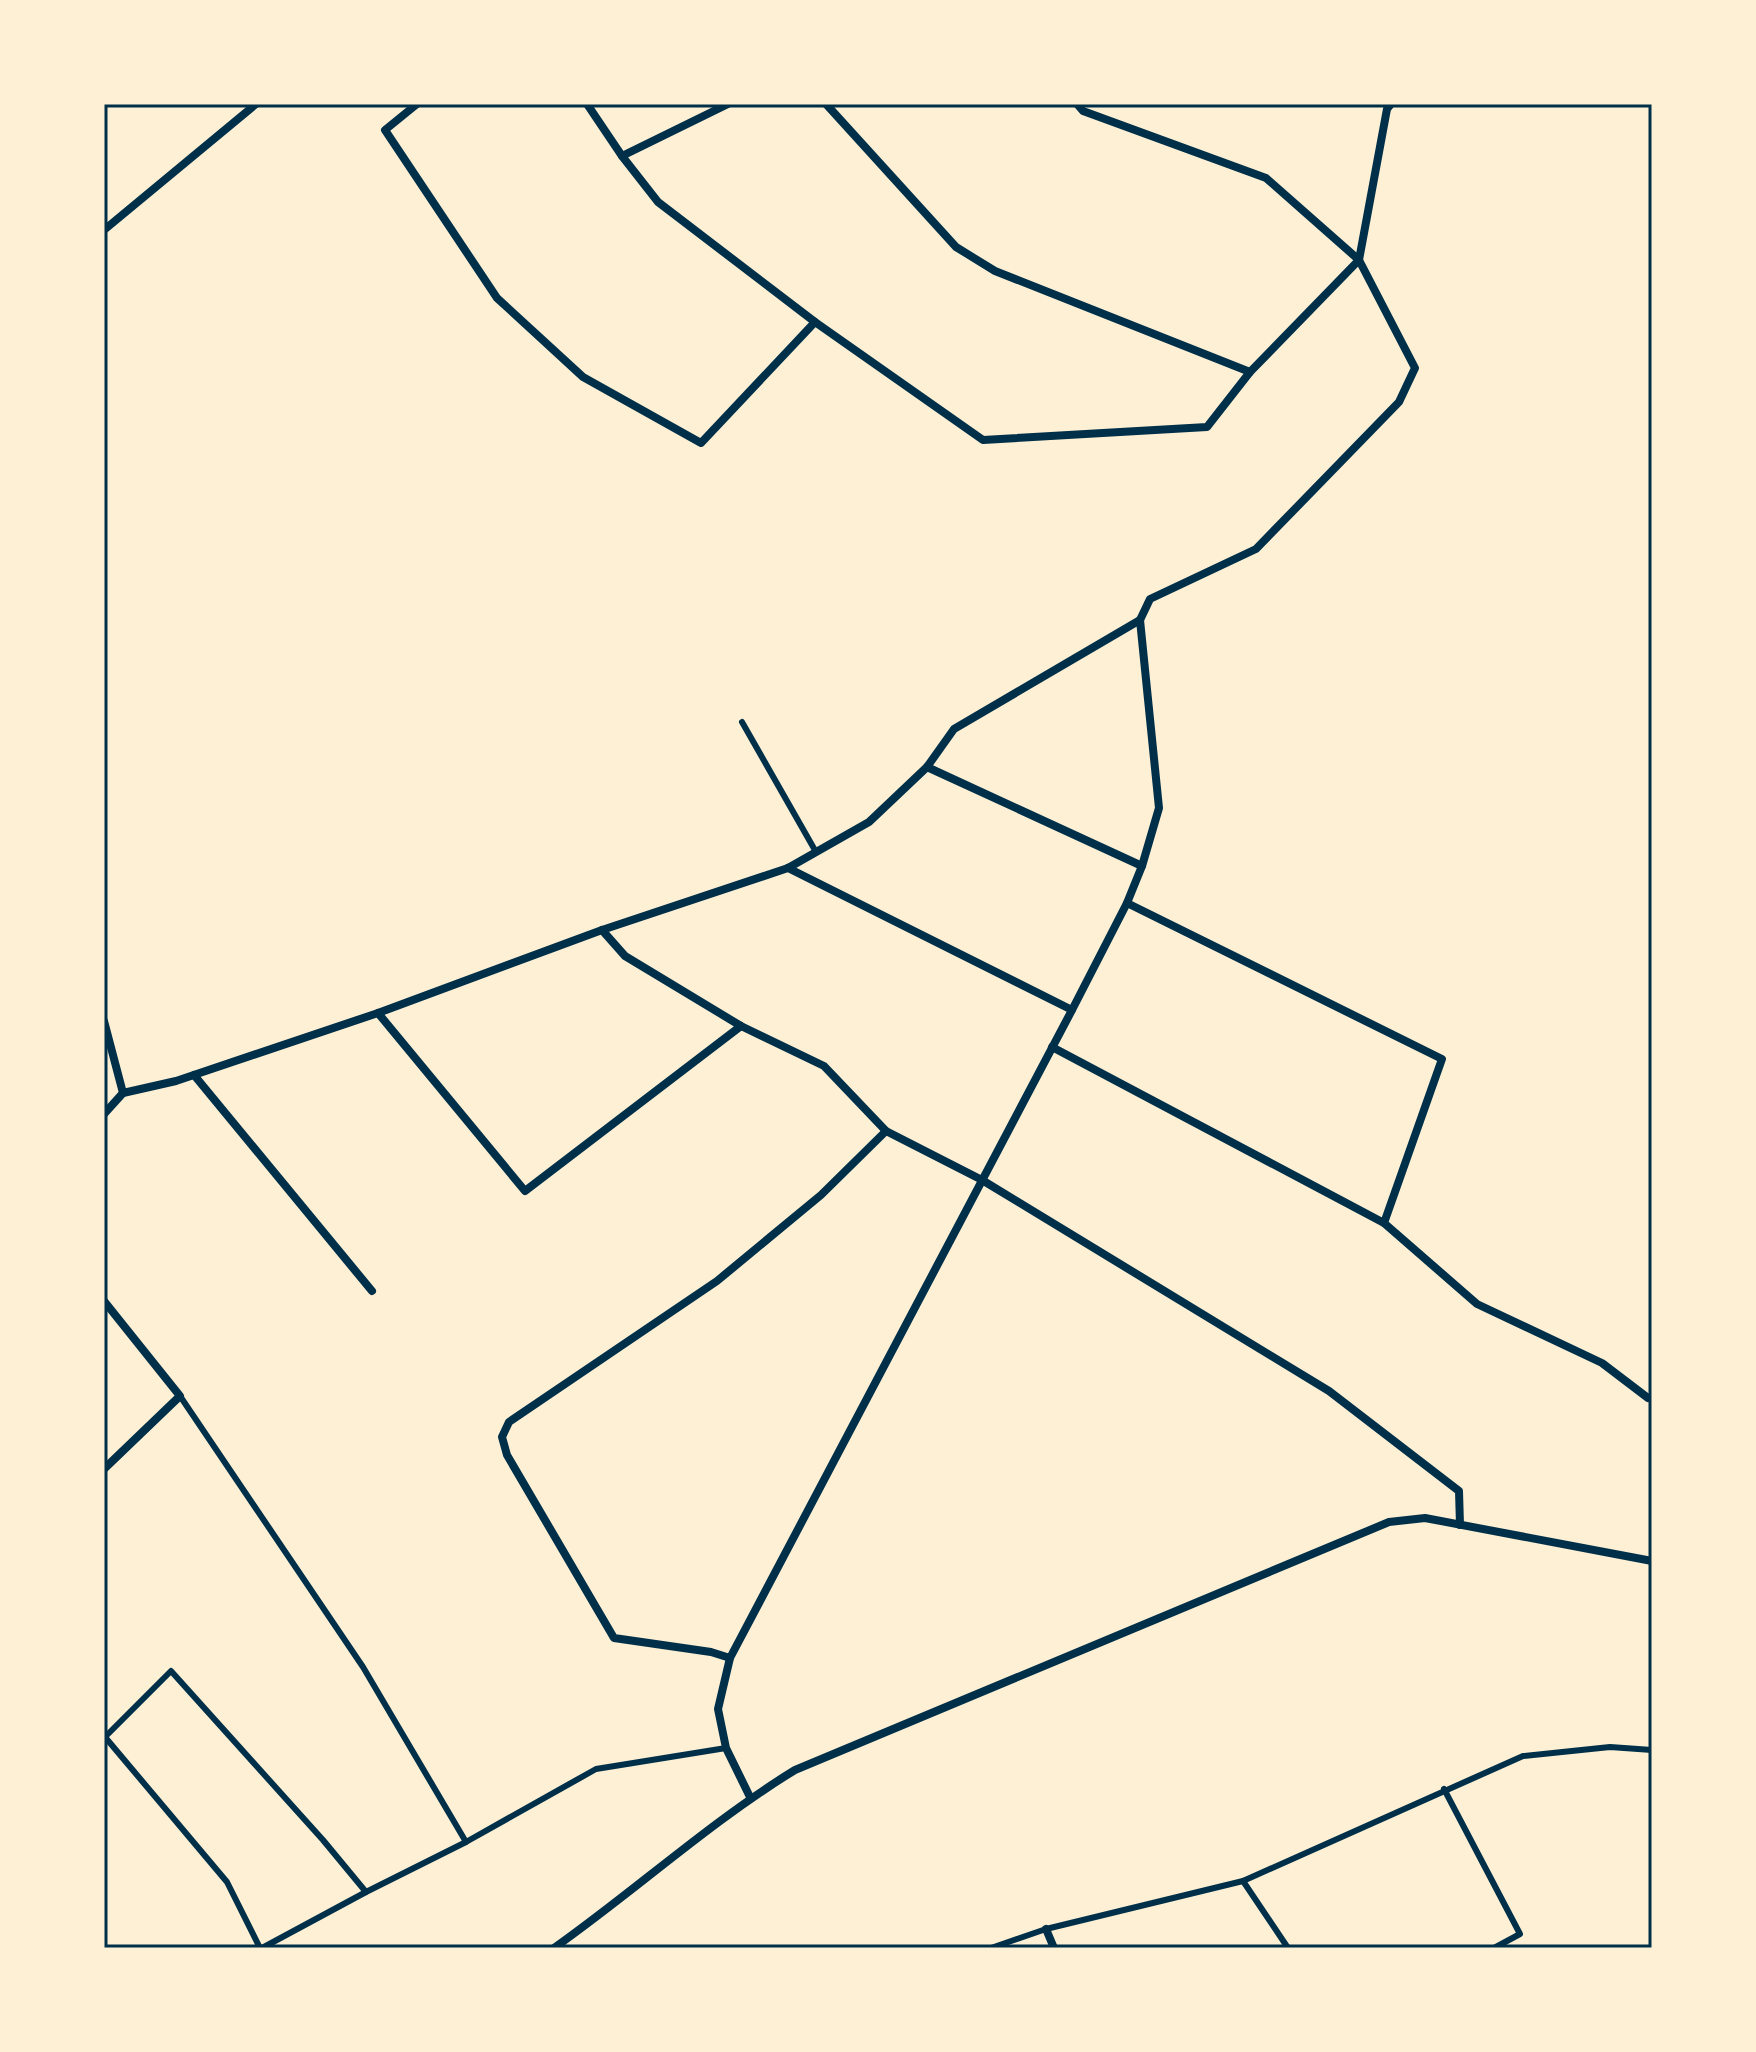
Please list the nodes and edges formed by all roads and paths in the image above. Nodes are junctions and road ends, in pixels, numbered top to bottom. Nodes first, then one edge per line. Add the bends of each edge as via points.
1 (256, 104) edge
2 (417, 104) edge
3 (587, 104) edge
4 (728, 104) edge
5 (826, 104) edge
6 (1077, 104) edge
7 (1386, 106) edge
8 (622, 156) junction
9 (104, 230) edge
10 (1359, 260) junction
11 (815, 322) junction
12 (1250, 372) junction
13 (1140, 620) junction
14 (742, 722) dead end
15 (927, 767) junction
16 (816, 852) junction
17 (1142, 866) junction
18 (788, 868) junction
19 (1127, 903) junction
20 (602, 930) junction
21 (1072, 1010) junction
22 (378, 1013) junction
23 (104, 1021) edge
24 (741, 1026) junction
25 (1052, 1047) junction
26 (194, 1075) junction
27 (123, 1093) junction
28 (104, 1114) edge
29 (886, 1131) junction
30 (982, 1180) junction
31 (1384, 1223) junction
32 (372, 1291) dead end
33 (104, 1301) edge
34 (180, 1396) junction
35 (1648, 1398) dead end
36 (104, 1469) edge
37 (1460, 1525) junction
38 (1652, 1561) edge
39 (730, 1658) junction
40 (726, 1748) junction
41 (1652, 1750) edge
42 (1444, 1789) junction
43 (750, 1797) junction
44 (466, 1842) junction
45 (1243, 1881) junction
46 (366, 1892) junction
47 (1046, 1929) junction
48 (261, 1948) edge
49 (554, 1948) edge
50 (991, 1948) edge
51 (1054, 1948) edge
52 (1288, 1948) edge
53 (1494, 1948) edge

1 - 9 street
2 - 11 street via 385,130 497,298 583,377 701,443
3 - 8 street
4 - 8 street
5 - 12 street via 956,247 995,271
6 - 10 street via 1083,111 1266,178
7 - 10 street
8 - 11 street via 658,202
10 - 12 street
10 - 13 street via 1415,368 1399,402 1256,549 1150,599
11 - 12 street via 983,440 1207,427
13 - 15 street via 954,729
13 - 17 street via 1159,808
14 - 16 lane
15 - 16 street via 869,822
15 - 17 street
16 - 18 street
17 - 19 street
18 - 20 street
18 - 21 street
19 - 21 street
19 - 31 street via 1442,1059
20 - 22 street
20 - 24 street via 625,956
21 - 25 street
22 - 24 street via 525,1191
22 - 26 street
23 - 27 street
24 - 29 street via 824,1066
25 - 30 street
25 - 31 street
26 - 27 street
26 - 32 street
27 - 28 street
29 - 30 street
29 - 39 street via 821,1195 717,1281 509,1422 502,1437 507,1455 614,1638
30 - 37 street via 1329,1391 1459,1491
30 - 39 street
31 - 35 street via 1477,1304 1602,1363
33 - 34 street
34 - 36 street
34 - 44 lane via 363,1667
37 - 38 street
37 - 43 street via 1425,1518 1389,1522 795,1770
39 - 40 street via 718,1709
40 - 43 street
40 - 44 lane via 596,1769
41 - 42 lane via 1610,1747 1523,1756
42 - 45 lane
42 - 53 lane via 1520,1934
43 - 49 street
44 - 46 lane
45 - 47 lane
45 - 52 lane
46 - 48 lane
46 - 48 lane via 171,1671 105,1737 227,1882
47 - 50 lane
47 - 51 street

